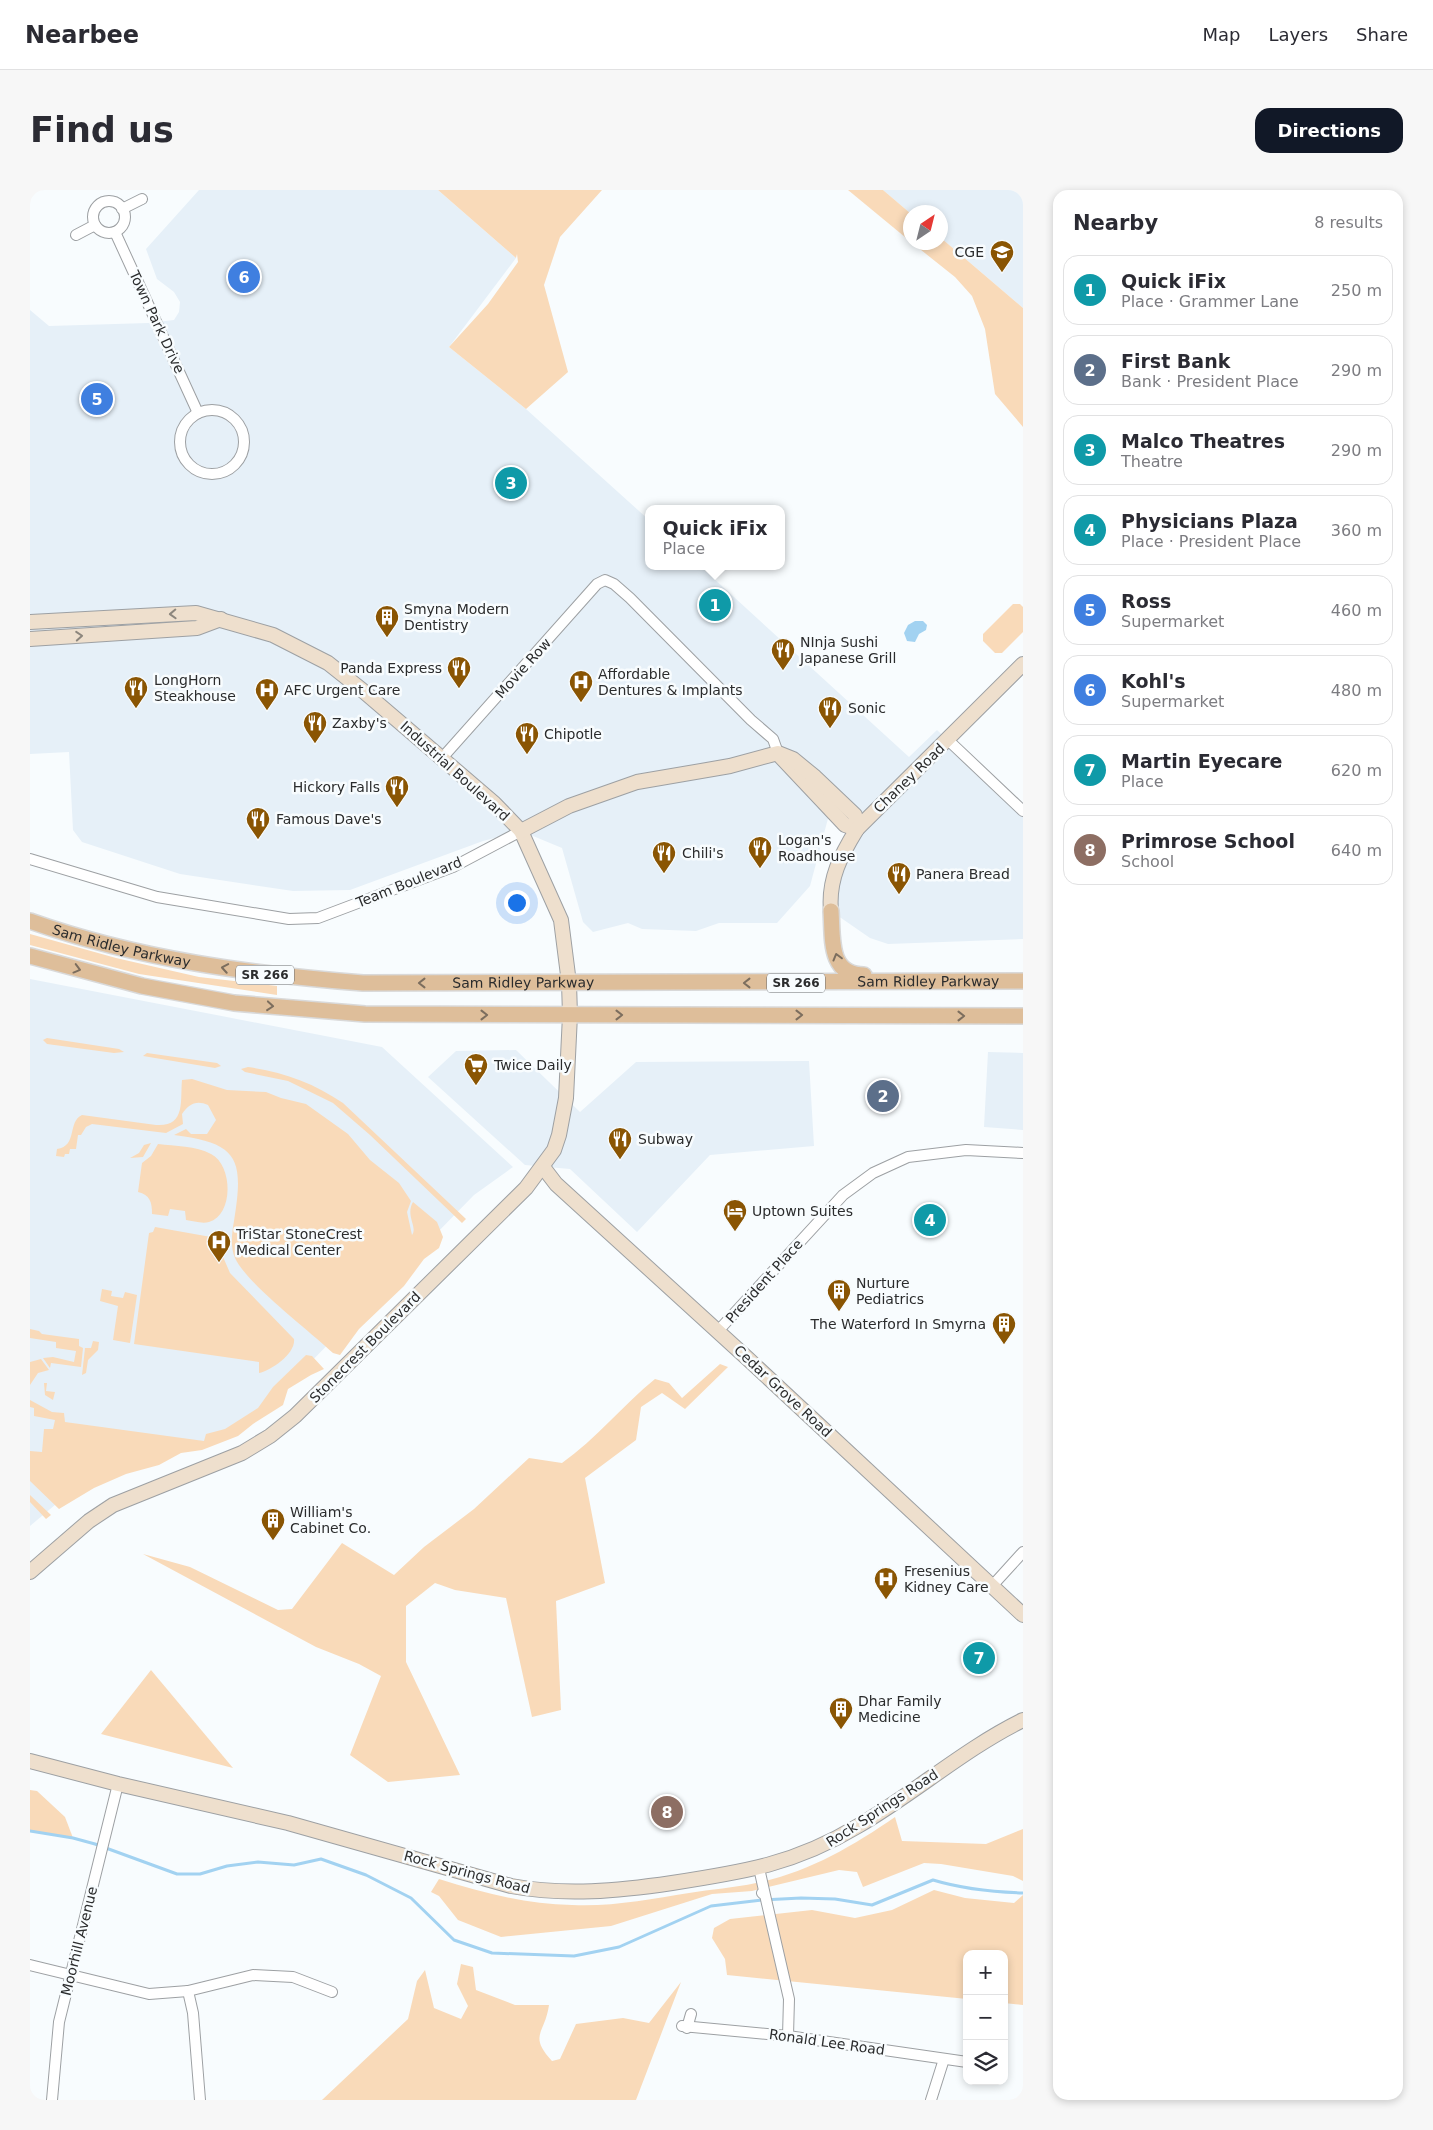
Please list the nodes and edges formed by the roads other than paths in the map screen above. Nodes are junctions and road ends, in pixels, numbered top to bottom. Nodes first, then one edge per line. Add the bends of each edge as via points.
1 (142, 199) dead end
2 (122, 209) junction
3 (95, 225) junction
4 (115, 232) junction
5 (76, 235) dead end
6 (198, 413) junction
7 (221, 619) junction
8 (30, 622) edge
9 (30, 639) edge
10 (1023, 664) edge
11 (773, 739) junction
12 (948, 740) junction
13 (778, 753) junction
14 (442, 758) junction
15 (815, 776) junction
16 (827, 798) junction
17 (1023, 811) edge
18 (857, 829) junction
19 (521, 831) junction
20 (30, 859) edge
21 (831, 911) joint
22 (30, 921) edge
23 (30, 956) edge
24 (1023, 981) edge
25 (998, 982) junction
26 (569, 983) junction
27 (570, 1015) junction
28 (1023, 1016) edge
29 (1023, 1153) edge
30 (542, 1167) junction
31 (718, 1331) junction
32 (1023, 1552) edge
33 (30, 1572) edge
34 (993, 1585) junction
35 (1023, 1615) edge
36 (1023, 1720) edge
37 (30, 1761) edge
38 (118, 1784) junction
39 (759, 1868) junction
40 (30, 1965) edge
41 (70, 1975) junction
42 (188, 1991) junction
43 (332, 1992) dead end
44 (690, 2014) dead end
45 (788, 2036) junction
46 (944, 2058) junction
47 (963, 2061) edge
48 (52, 2100) edge
49 (200, 2100) edge
50 (932, 2100) edge

1 - 2 street
2 - 3 street via 110,201 100,203 94,211
2 - 4 street via 124,220
3 - 4 street via 104,232
3 - 5 street
4 - 6 street, Town Park Drive
6 - 6 street via 181,432 180,450 189,465 204,474 223,473 242,456 242,431 238,423 225,413 208,410
7 -> 8 street, Industrial Boulevard via 196,613
9 -> 7 street via 197,628
7 - 14 street, Industrial Boulevard via 272,635 328,664
10 - 12 street, Chaney Road
11 - 13 street
11 - 14 street, Movie Row via 630,598 605,580 597,584
11 - 15 street
12 - 17 street
12 - 18 street, Chaney Road
13 - 15 street via 793,759
13 - 16 street
13 - 19 street, Team Boulevard via 730,766 637,782 569,806
14 - 19 street, Industrial Boulevard via 494,802
15 - 16 street
16 - 18 street via 845,825
18 - 21 street, Chaney Road via 839,860 829,894
19 - 20 street, Team Boulevard via 453,867 318,918 289,919 157,897
19 - 26 street, Industrial Boulevard via 561,920
25 -> 21 main road via 942,975 847,973 836,960
26 -> 22 main road, Sam Ridley Parkway / SR 266 via 363,983 266,975 156,955 66,934
23 -> 27 main road, SR 266 via 142,986 234,1003 365,1014
24 - 25 main road, Sam Ridley Parkway / SR 266
25 -> 26 main road, Sam Ridley Parkway / SR 266
26 - 27 street, Industrial Boulevard
27 -> 28 main road, SR 266
27 - 30 street, Stonecrest Boulevard via 566,1098 554,1150
29 - 31 street, President Place via 966,1150 908,1157 873,1173 843,1195
30 - 31 street, Cedar Grove Road via 556,1184
30 - 33 street, Stonecrest Boulevard via 512,1202 295,1416 242,1453 113,1505 89,1521
31 - 34 street, Cedar Grove Road
32 - 34 street
34 - 35 street, Cedar Grove Road
36 - 39 street, Rock Springs Road via 990,1737 859,1826 819,1848
37 - 38 street, Rock Springs Road
38 - 39 street, Rock Springs Road via 288,1823 535,1891 574,1893 627,1889
38 - 41 street, Moorhill Avenue
39 - 45 street via 789,1999
40 - 41 street
41 - 42 street via 149,1994
41 - 48 street, Moorhill Avenue via 59,2025
42 - 43 street via 253,1975 293,1977
42 - 49 street via 193,2013
44 - 45 street, Ronald Lee Road via 684,2027
45 - 46 street, Ronald Lee Road
46 - 47 street, Ronald Lee Road
46 - 50 street

